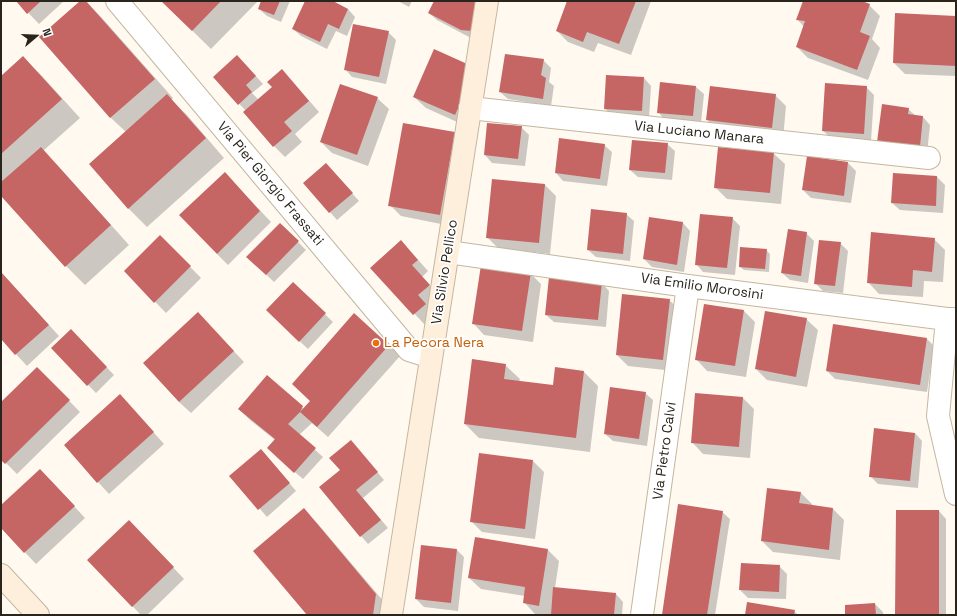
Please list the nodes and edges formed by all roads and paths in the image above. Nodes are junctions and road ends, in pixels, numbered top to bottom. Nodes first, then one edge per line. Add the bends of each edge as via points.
1 (117, 1) edge
2 (487, 1) edge
3 (470, 108) junction
4 (928, 158) dead end
5 (448, 252) junction
6 (688, 286) junction
7 (952, 319) edge
8 (431, 357) junction
9 (956, 494) edge
10 (1, 575) edge
11 (38, 615) edge
12 (391, 615) edge
13 (642, 615) edge

1 - 8 street, Via Pier Giorgio Frassati via 409,350
2 - 3 street, Via Silvio Pellico
3 - 4 street, Via Luciano Manara
3 - 5 street, Via Silvio Pellico
5 - 6 street, Via Emilio Morosini
5 - 8 street, Via Silvio Pellico
6 - 7 street, Via Emilio Morosini
6 - 13 street, Via Pietro Calvi
7 - 9 street via 938,416
8 - 12 street, Via Silvio Pellico
10 - 11 street

